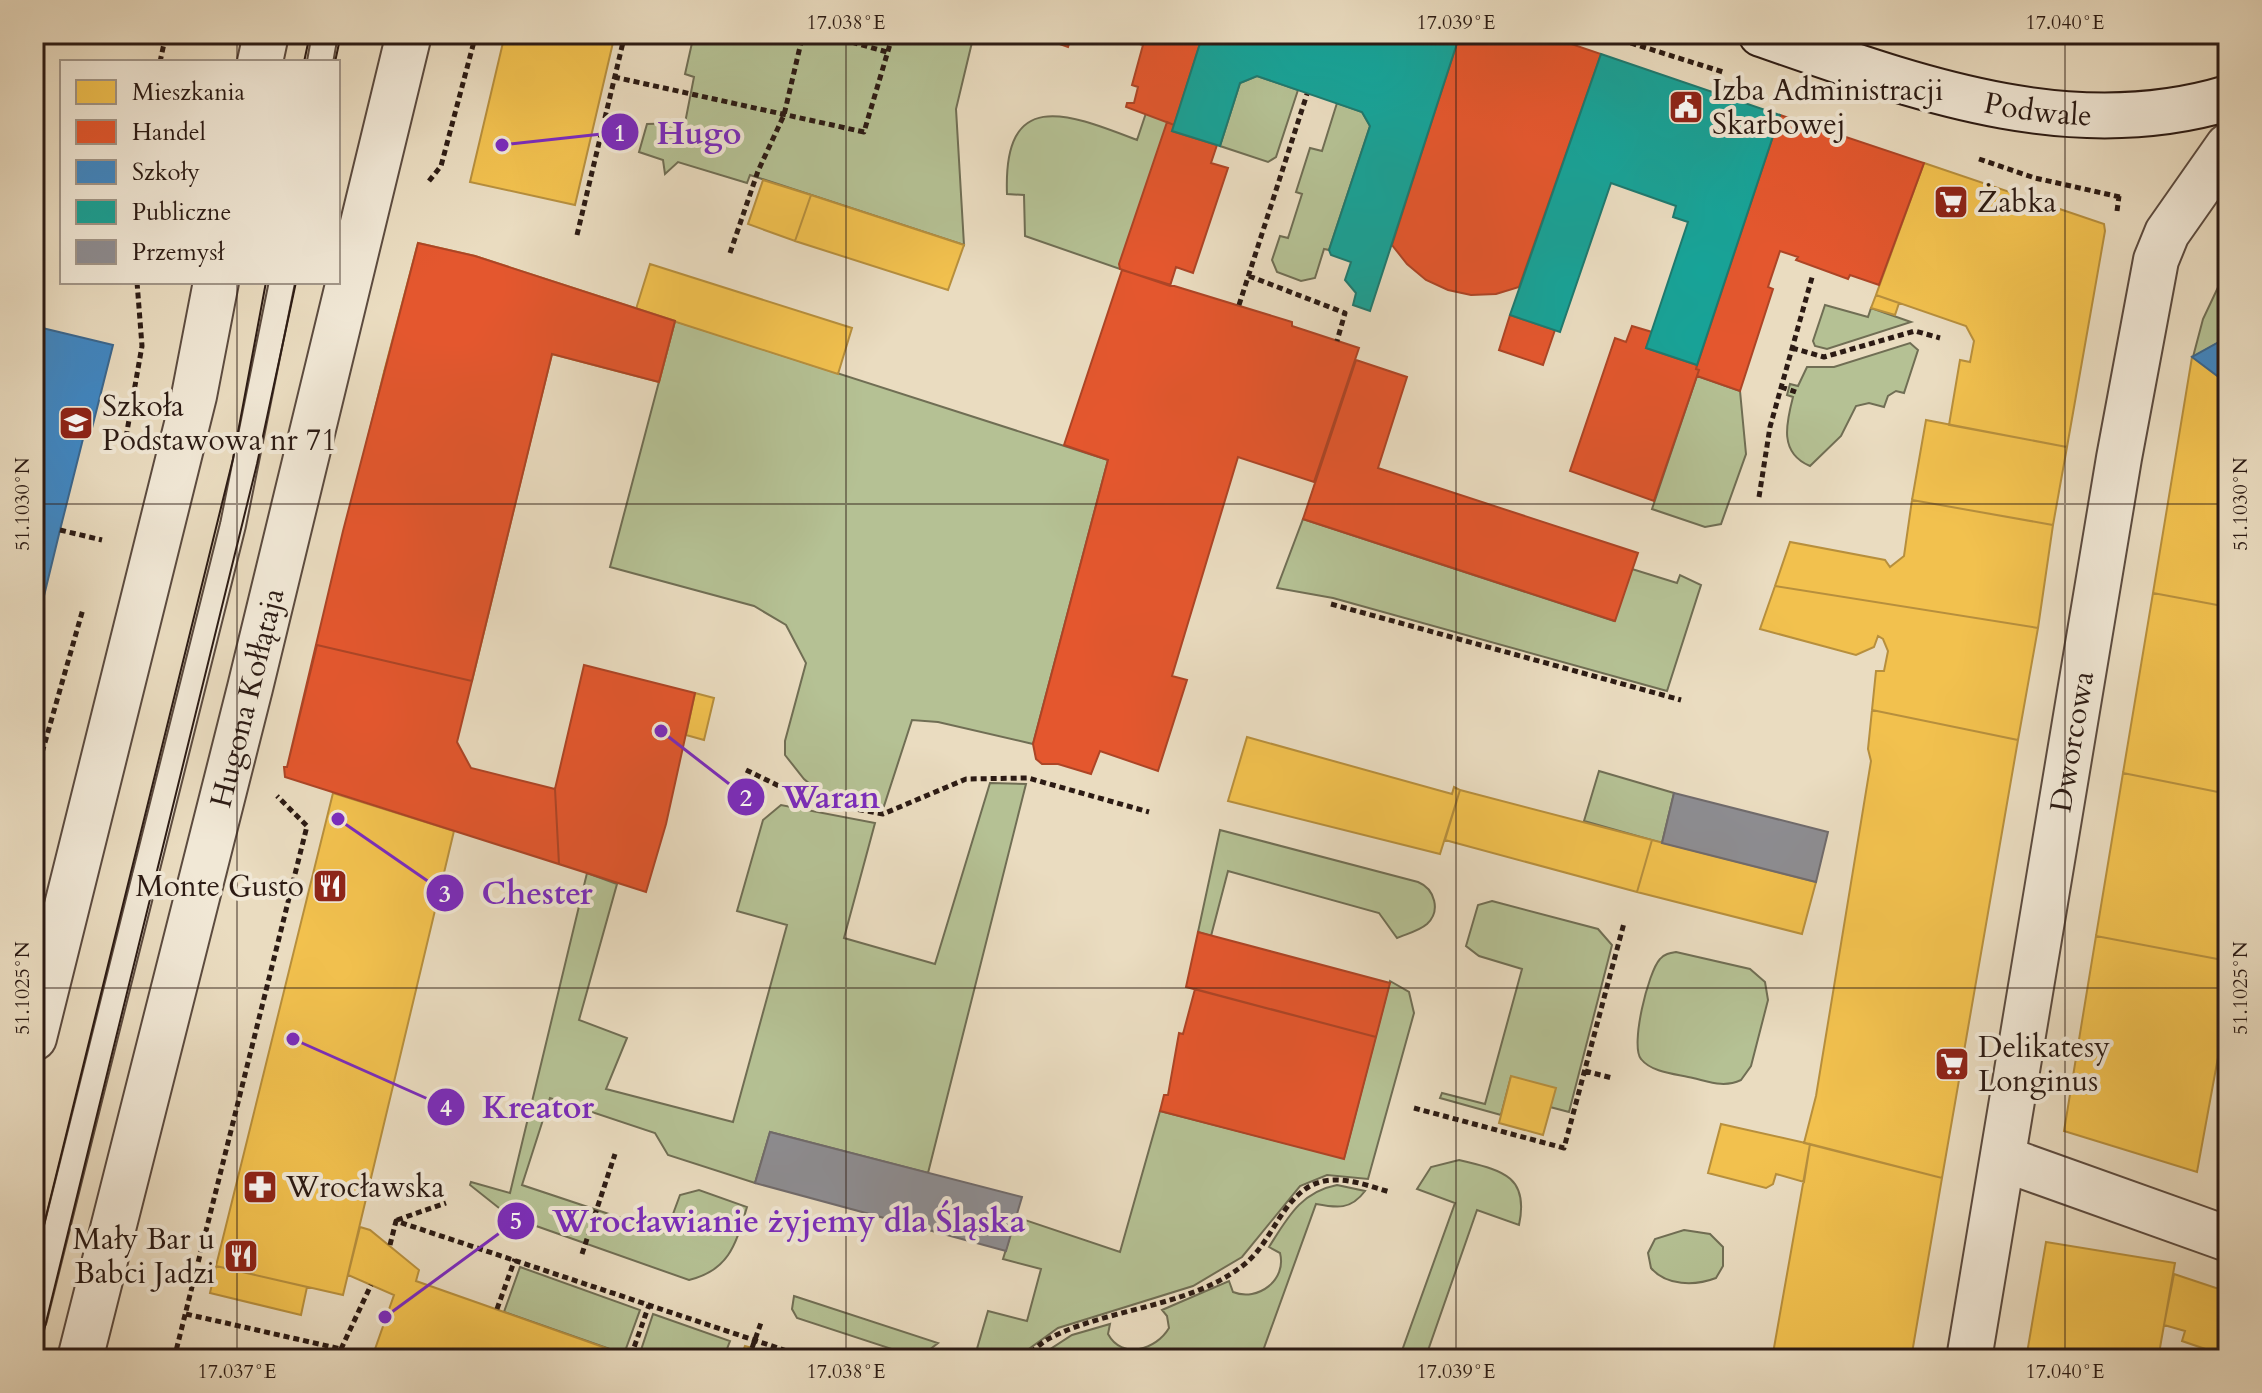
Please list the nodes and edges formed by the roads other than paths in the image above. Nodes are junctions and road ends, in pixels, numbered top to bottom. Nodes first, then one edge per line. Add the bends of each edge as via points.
1 (266, 34) edge
2 (325, 34) edge
3 (409, 34) edge
4 (1761, 34) edge
5 (260, 60) edge
6 (320, 60) edge
7 (2228, 98) edge
8 (2228, 146) edge
9 (216, 284) edge
10 (282, 284) edge
11 (34, 1038) edge
12 (2004, 1159) junction
13 (2228, 1239) edge
14 (34, 1319) edge
15 (80, 1359) edge
16 (1969, 1359) edge

1 - 5 street
2 - 6 lane
3 - 15 street, Hugona Kołłątaja
4 - 7 street, Podwale via 1917,88 2029,112 2128,116
8 - 12 street, Dworcowa via 2167,233 2156,260
9 - 11 street via 194,396
10 - 14 lane via 233,525
12 - 13 street
12 - 16 street, Dworcowa

